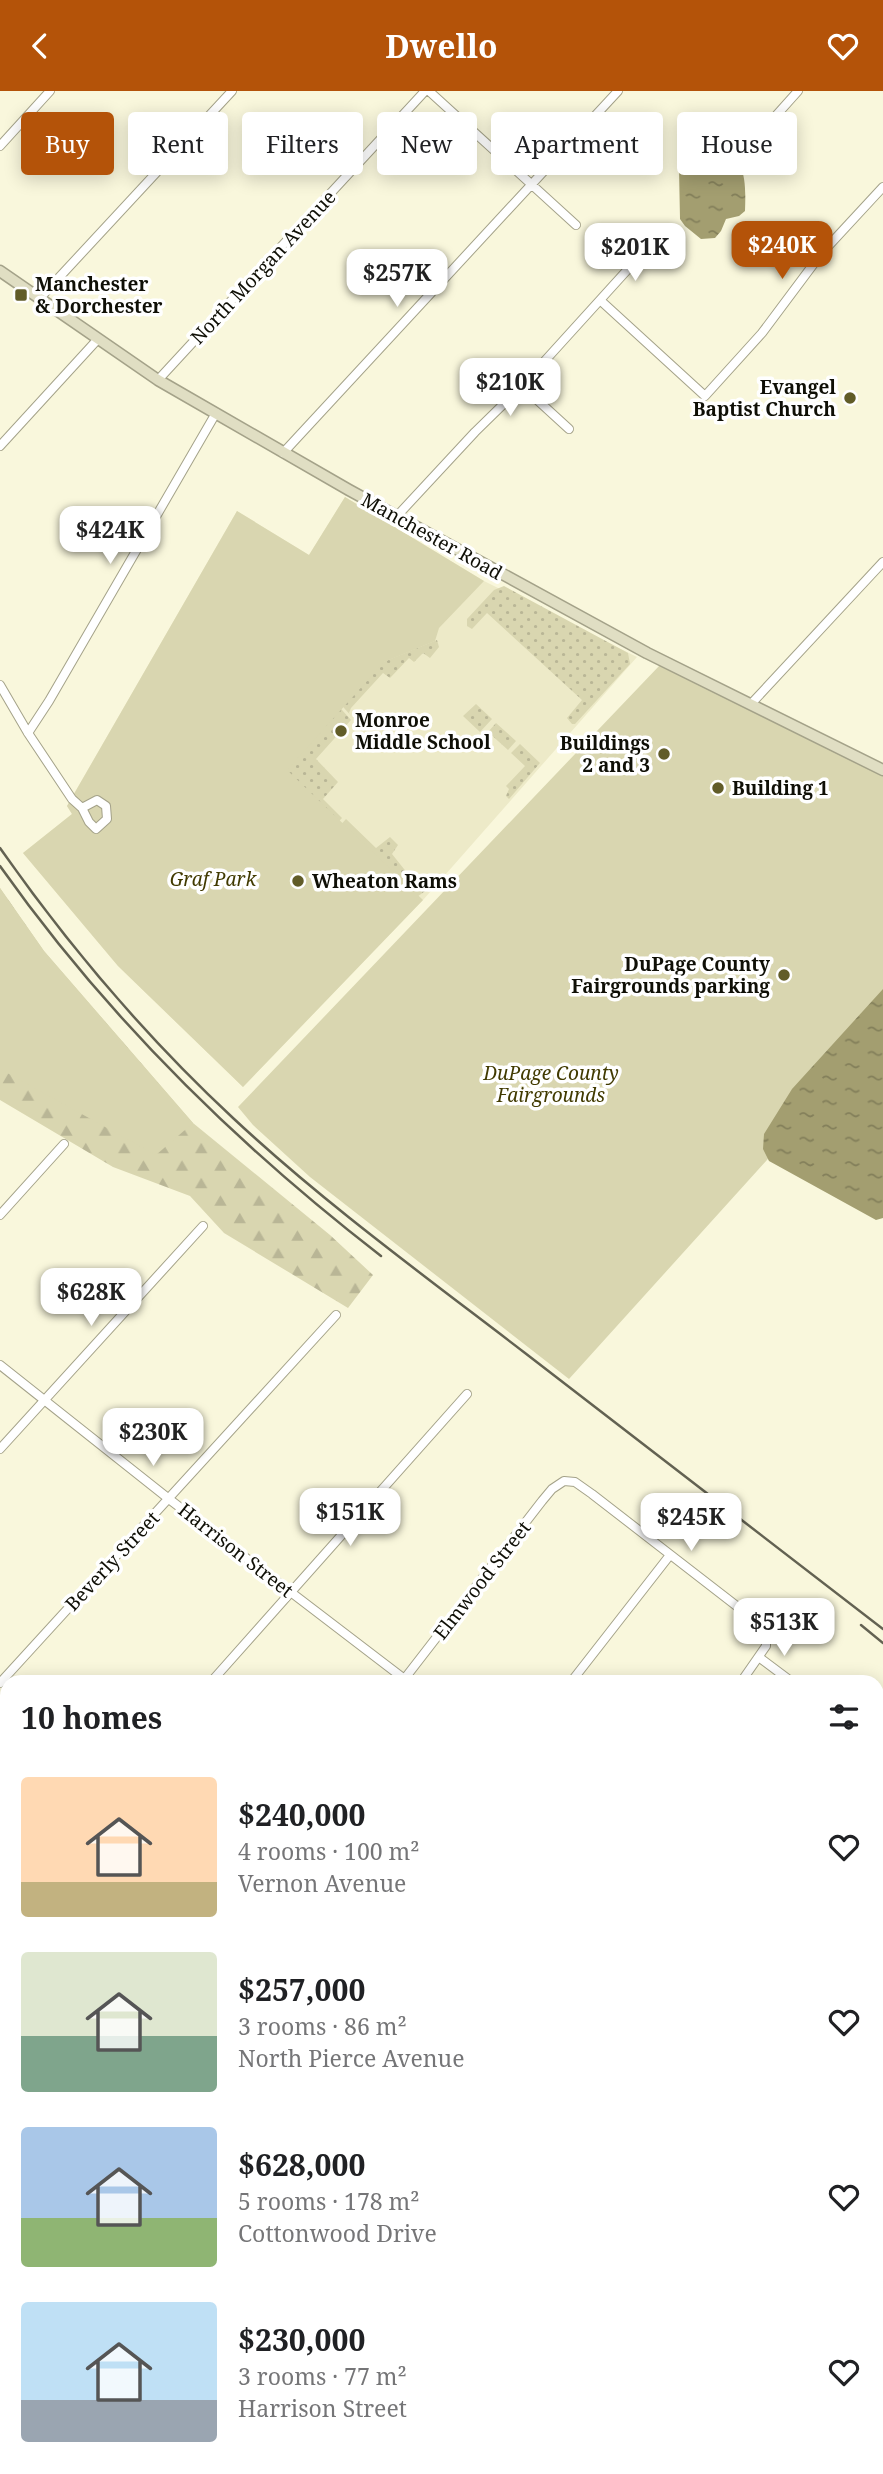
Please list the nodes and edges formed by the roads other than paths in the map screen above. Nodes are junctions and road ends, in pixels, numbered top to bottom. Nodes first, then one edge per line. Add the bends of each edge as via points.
1 (51, 91) edge
2 (232, 91) edge
3 (427, 91) edge
4 (618, 91) edge
5 (798, 91) edge
6 (779, 112) edge
7 (0, 146) edge
8 (532, 184) junction
9 (883, 187) edge
10 (576, 225) dead end
11 (658, 249) dead end
12 (0, 271) edge
13 (40, 298) junction
14 (600, 300) junction
15 (99, 339) junction
16 (158, 380) junction
17 (522, 386) junction
18 (216, 413) junction
19 (569, 429) dead end
20 (0, 446) edge
21 (283, 453) junction
22 (397, 516) junction
23 (883, 562) edge
24 (0, 685) edge
25 (751, 704) junction
26 (28, 733) junction
27 (881, 765) edge
28 (82, 808) dead end
29 (64, 1144) dead end
30 (0, 1215) edge
31 (203, 1226) dead end
32 (336, 1315) dead end
33 (0, 1365) edge
34 (467, 1394) dead end
35 (45, 1401) junction
36 (0, 1449) edge
37 (169, 1499) junction
38 (670, 1555) junction
39 (290, 1592) junction
40 (760, 1658) junction
41 (7, 1675) edge
42 (217, 1675) edge
43 (397, 1675) edge
44 (410, 1675) edge
45 (576, 1675) edge
46 (747, 1675) edge
47 (783, 1675) edge

1 - 7 street
2 - 13 street
3 - 8 street
3 - 16 street, North Morgan Avenue
4 - 8 street
5 - 6 street
8 - 10 street
8 - 21 street
9 - 14 street via 821,254 762,333 705,396
11 - 14 street via 639,257
12 - 13 street, Manchester Road
13 - 15 street, Manchester Road
14 - 17 street
15 - 16 street, Manchester Road
15 - 20 street
16 - 18 street, Manchester Road
17 - 19 street
17 - 22 street
18 - 21 street, Manchester Road
18 - 26 street
21 - 22 street, Manchester Road
22 - 25 street, Manchester Road
23 - 25 street
24 - 26 street
25 - 27 street, Manchester Road
26 - 28 street
29 - 30 street
31 - 35 street
32 - 37 street, Beverly Street
33 - 35 street, Harrison Street
34 - 39 street
35 - 36 street
35 - 37 street, Harrison Street
37 - 39 street, Harrison Street
37 - 41 street, Beverly Street
38 - 40 street via 766,1632
38 - 44 street, Elmwood Street via 575,1482 564,1481 552,1489
38 - 45 street
39 - 42 street
39 - 43 street, Harrison Street
40 - 46 street
40 - 47 street

